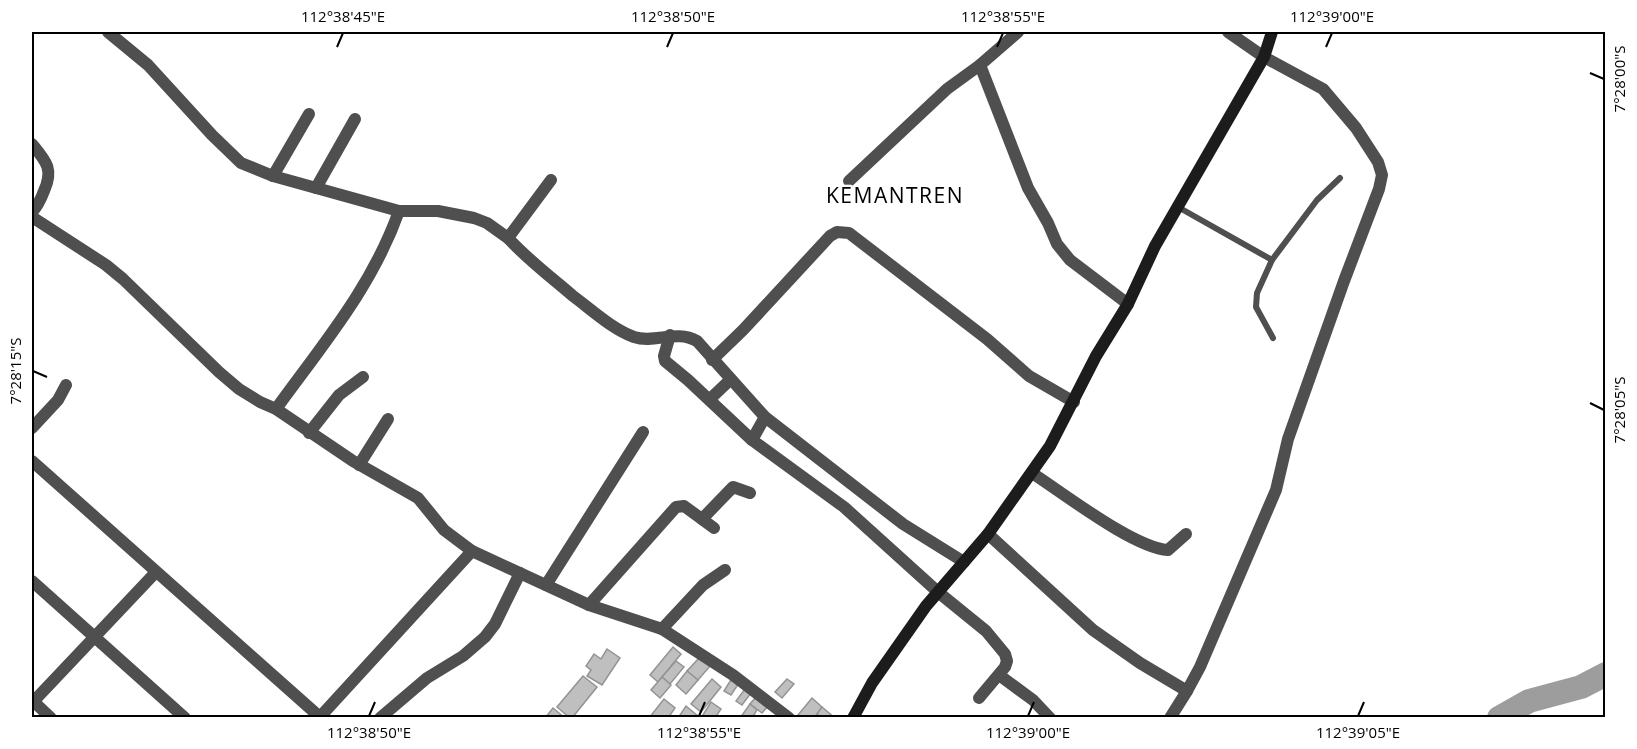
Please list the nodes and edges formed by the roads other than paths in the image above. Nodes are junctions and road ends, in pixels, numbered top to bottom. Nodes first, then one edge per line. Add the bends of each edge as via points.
1 (108, 32) edge
2 (1018, 32) edge
3 (1228, 32) edge
4 (1272, 32) edge
5 (1263, 57) junction
6 (981, 64) junction
7 (309, 114) dead end
8 (355, 119) dead end
9 (32, 144) edge
10 (273, 176) junction
11 (1340, 178) dead end
12 (551, 180) dead end
13 (849, 181) dead end
14 (316, 188) junction
15 (1178, 207) junction
16 (32, 212) edge
17 (398, 213) junction
18 (32, 217) edge
19 (508, 238) junction
20 (1272, 260) junction
21 (1128, 304) junction
22 (1273, 338) dead end
23 (667, 345) junction
24 (712, 360) junction
25 (363, 377) dead end
26 (727, 383) junction
27 (66, 385) dead end
28 (712, 398) junction
29 (1074, 402) junction
30 (276, 409) junction
31 (388, 418) dead end
32 (763, 420) junction
33 (32, 428) edge
34 (643, 432) dead end
35 (309, 433) junction
36 (753, 437) junction
37 (32, 461) edge
38 (359, 465) junction
39 (1032, 473) junction
40 (750, 493) dead end
41 (860, 506) junction
42 (702, 519) junction
43 (714, 528) dead end
44 (988, 534) junction
45 (1186, 534) dead end
46 (472, 552) junction
47 (958, 569) junction
48 (725, 570) dead end
49 (156, 572) junction
50 (520, 573) junction
51 (32, 581) edge
52 (546, 585) junction
53 (938, 591) junction
54 (589, 605) junction
55 (662, 629) junction
56 (94, 636) junction
57 (999, 675) junction
58 (1187, 691) junction
59 (980, 698) dead end
60 (32, 701) edge
61 (51, 717) edge
62 (185, 717) edge
63 (320, 717) edge
64 (380, 717) edge
65 (789, 717) edge
66 (853, 717) edge
67 (1050, 717) edge
68 (1170, 717) edge

1 - 10 street via 148,65 241,163
2 - 6 street
3 - 5 street
4 - 5 street
5 - 15 street
5 - 58 street via 1323,89 1356,128 1378,162 1382,176 1288,439 1276,490
6 - 13 street via 947,88
6 - 21 street via 1028,188 1057,244 1070,260
7 - 10 street
8 - 14 street
9 - 16 street via 50,175
10 - 14 street
11 - 20 lane via 1317,200
12 - 19 street
14 - 17 street
15 - 20 lane
15 - 21 street
17 - 19 street via 438,212 474,218
17 - 30 street via 376,264 347,313
18 - 30 street via 114,272 219,372 248,395
19 - 23 street via 530,261 604,320 623,331
20 - 22 lane via 1257,293 1256,307
21 - 29 street
23 - 24 street via 691,338
23 - 28 street via 665,361
24 - 26 street
24 - 29 street via 830,236 842,231 956,315 1029,376
25 - 35 street via 339,395
26 - 28 street
26 - 32 street
27 - 33 street via 58,400
28 - 36 street
29 - 39 street
30 - 35 street
31 - 38 street
32 - 36 street
32 - 41 street
34 - 52 street
35 - 38 street
36 - 41 street via 801,474
37 - 49 street
38 - 46 street via 418,498 444,530
39 - 44 street
39 - 45 street via 1116,529 1159,550 1167,550
40 - 42 street via 733,487
41 - 47 street via 903,524
41 - 53 street
42 - 43 street
42 - 54 street via 684,506 676,507
44 - 47 street
44 - 58 street via 1093,630
46 - 50 street
46 - 63 street
47 - 53 street
48 - 55 street via 704,585
49 - 56 street
49 - 63 street
50 - 52 street
50 - 64 street via 485,637 463,656 426,678
51 - 56 street
52 - 54 street
53 - 57 street via 986,631 1005,654 1007,661
53 - 66 street via 872,683
54 - 55 street
55 - 65 street
56 - 60 street
56 - 62 street
57 - 59 street
57 - 67 street
58 - 68 street
60 - 61 street

